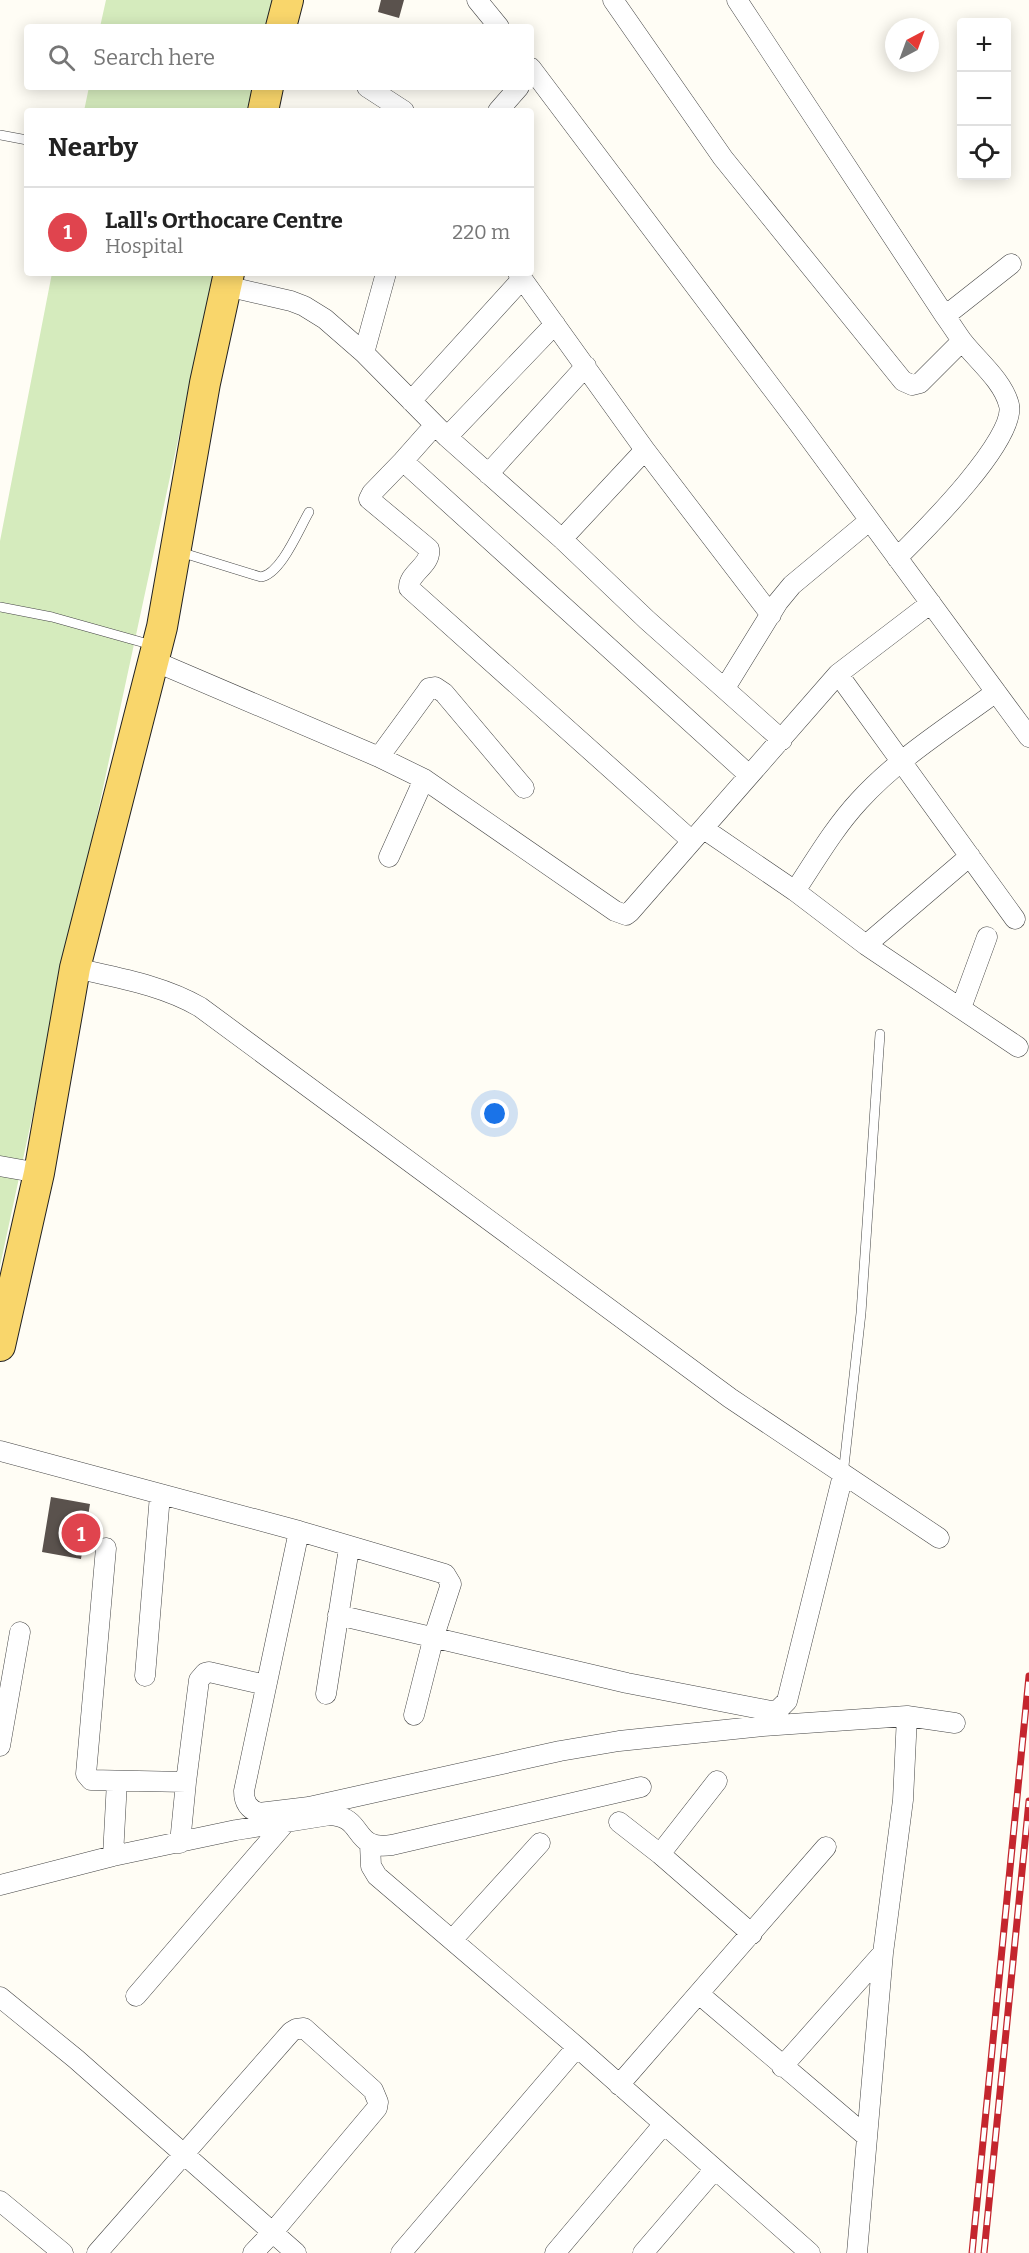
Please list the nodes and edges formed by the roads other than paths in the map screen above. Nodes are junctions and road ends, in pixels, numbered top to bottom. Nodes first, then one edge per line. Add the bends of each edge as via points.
1 (288, 0) edge
2 (477, 0) edge
3 (613, 0) edge
4 (736, 0) edge
5 (282, 24) edge
6 (497, 24) edge
7 (534, 73) edge
8 (267, 90) edge
9 (372, 90) edge
10 (516, 90) edge
11 (264, 108) edge
12 (399, 108) edge
13 (501, 108) edge
14 (0, 135) edge
15 (24, 139) edge
16 (1011, 264) dead end
17 (385, 276) edge
18 (520, 276) edge
19 (227, 280) edge
20 (945, 316) junction
21 (555, 324) junction
22 (962, 341) junction
23 (364, 353) junction
24 (586, 366) junction
25 (411, 401) junction
26 (440, 432) junction
27 (645, 450) junction
28 (403, 462) junction
29 (488, 474) junction
30 (309, 512) dead end
31 (869, 521) junction
32 (562, 539) junction
33 (175, 551) junction
34 (897, 558) junction
35 (931, 603) junction
36 (0, 607) edge
37 (771, 615) junction
38 (156, 653) junction
39 (838, 674) junction
40 (725, 688) junction
41 (996, 692) junction
42 (1029, 737) edge
43 (782, 740) junction
44 (379, 757) junction
45 (903, 761) junction
46 (749, 775) junction
47 (424, 779) junction
48 (524, 788) dead end
49 (698, 835) junction
50 (970, 856) junction
51 (389, 857) dead end
52 (795, 891) junction
53 (1015, 920) dead end
54 (987, 937) dead end
55 (866, 945) junction
56 (75, 968) junction
57 (961, 1008) junction
58 (880, 1034) dead end
59 (1018, 1047) dead end
60 (0, 1166) edge
61 (39, 1173) junction
62 (0, 1346) edge
63 (0, 1450) edge
64 (843, 1474) junction
65 (160, 1495) junction
66 (299, 1531) junction
67 (939, 1538) dead end
68 (106, 1548) dead end
69 (349, 1548) junction
70 (338, 1615) junction
71 (20, 1632) dead end
72 (434, 1636) junction
73 (145, 1676) dead end
74 (266, 1686) junction
75 (326, 1694) dead end
76 (414, 1715) dead end
77 (908, 1716) junction
78 (955, 1723) dead end
79 (0, 1746) edge
80 (117, 1781) junction
81 (717, 1781) dead end
82 (186, 1782) junction
83 (641, 1787) dead end
84 (619, 1821) dead end
85 (285, 1823) junction
86 (180, 1843) junction
87 (540, 1843) dead end
88 (370, 1844) junction
89 (826, 1847) dead end
90 (660, 1854) junction
91 (112, 1856) junction
92 (0, 1885) edge
93 (752, 1934) junction
94 (452, 1940) junction
95 (883, 1953) junction
96 (699, 1994) junction
97 (136, 1996) dead end
98 (0, 1997) edge
99 (577, 2048) junction
100 (782, 2067) junction
101 (619, 2085) junction
102 (663, 2125) junction
103 (866, 2136) junction
104 (184, 2153) junction
105 (715, 2169) junction
106 (0, 2201) edge
107 (273, 2232) junction
108 (63, 2253) edge
109 (97, 2253) edge
110 (253, 2253) edge
111 (296, 2253) edge
112 (401, 2253) edge
113 (555, 2253) edge
114 (643, 2253) edge
115 (810, 2253) edge
116 (857, 2253) edge

1 - 5 main road
2 - 6 street
3 - 22 street via 723,158 903,381 920,383
4 - 20 street
7 - 31 street
8 - 11 main road
9 - 12 street
10 - 13 street
14 - 15 lane
16 - 20 street
17 - 23 street
18 - 21 street
18 - 25 street
19 - 23 street via 304,306
19 - 33 main road
20 - 22 street
21 - 24 street
21 - 26 street
22 - 34 street via 998,384 1009,404 1009,416 993,447 961,490
23 - 25 street
24 - 27 street
24 - 29 street
25 - 26 street
26 - 28 street
26 - 29 street
27 - 32 street
27 - 37 street
28 - 46 street
28 - 49 street via 369,499 429,549 428,559 408,584 409,588
29 - 32 street
30 - 33 lane via 278,567 268,576
31 - 34 street
31 - 37 street via 792,585
32 - 40 street
33 - 38 main road
34 - 35 street
35 - 39 street
35 - 41 street
36 - 38 lane via 52,617
37 - 40 street
38 - 44 street
38 - 56 main road
39 - 43 street
39 - 45 street
40 - 43 street
41 - 42 street
41 - 45 street
43 - 46 street
44 - 47 street
44 - 48 street via 424,694 435,687
45 - 50 street
45 - 52 street via 858,802
46 - 49 street
47 - 49 street via 626,915
47 - 51 street
49 - 52 street
50 - 53 street
50 - 55 street
52 - 55 street
54 - 57 street
55 - 57 street
56 - 61 main road
56 - 64 street via 155,987 200,1007 730,1398
57 - 59 street
58 - 64 lane via 861,1313
60 - 61 street
61 - 62 main road
63 - 65 street
64 - 67 street
64 - 72 street via 787,1701 778,1710 627,1683
65 - 66 street
65 - 73 street
66 - 69 street
66 - 74 street
68 - 80 street via 85,1769 92,1780
69 - 70 street
69 - 72 street via 445,1574 451,1584
70 - 72 street
70 - 75 street
71 - 79 street
72 - 76 street
74 - 77 street via 244,1791 247,1804 259,1813 309,1807 619,1741 763,1725
74 - 82 street via 208,1672 202,1675
77 - 78 street
77 - 95 street via 903,1800
80 - 82 street
80 - 91 street
81 - 90 street
82 - 86 street
83 - 88 street via 392,1845
84 - 90 street
85 - 86 street
85 - 88 street via 330,1815 343,1817
85 - 97 street
86 - 91 street
87 - 94 street
88 - 94 street via 373,1871
89 - 93 street
90 - 93 street
91 - 92 street
93 - 96 street
94 - 99 street
95 - 100 street
95 - 103 street
96 - 100 street
96 - 101 street
98 - 104 street
99 - 101 street
99 - 112 street
100 - 103 street
101 - 102 street
102 - 105 street
102 - 113 street
103 - 116 street
104 - 107 street
104 - 107 street via 291,2032 304,2028 373,2090 378,2102
104 - 109 street
105 - 114 street
105 - 115 street
106 - 108 street
107 - 110 street
107 - 111 street

